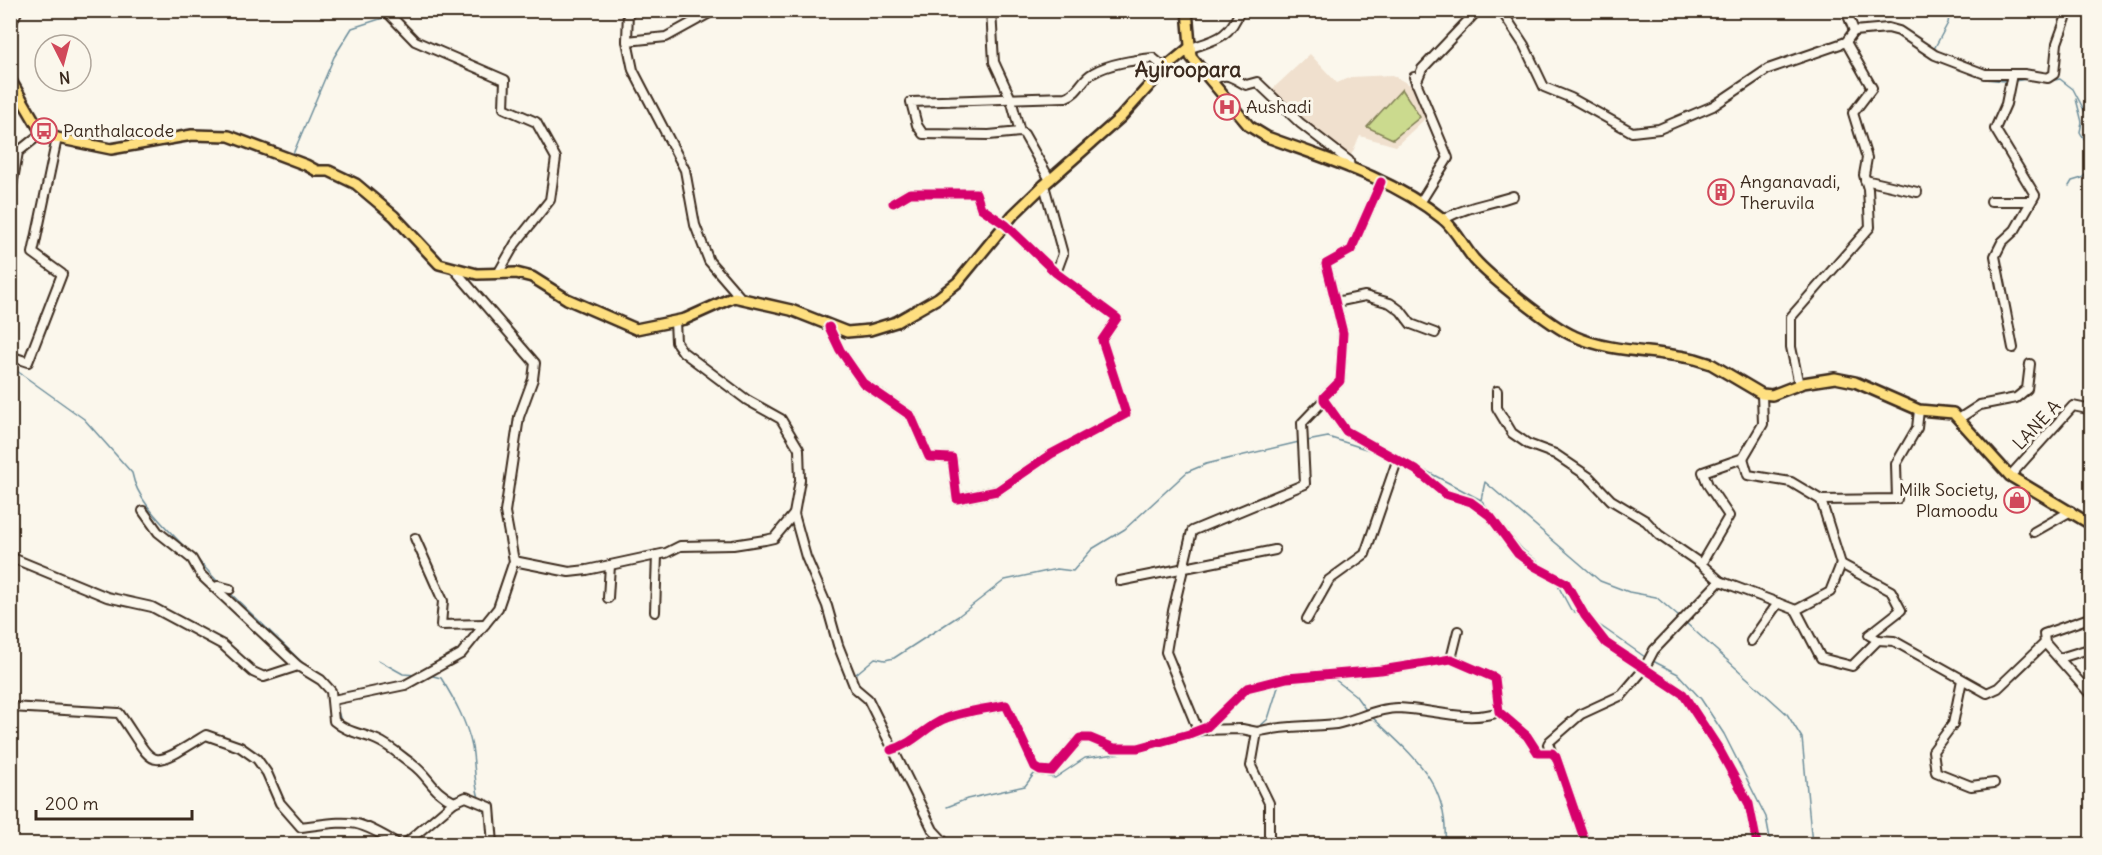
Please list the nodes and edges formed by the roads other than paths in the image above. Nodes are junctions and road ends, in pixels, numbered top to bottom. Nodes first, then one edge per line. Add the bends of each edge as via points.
1 (18, 10) edge
2 (385, 10) edge
3 (628, 10) edge
4 (715, 10) edge
5 (991, 10) edge
6 (1187, 10) edge
7 (1240, 10) edge
8 (1478, 10) edge
9 (1501, 10) edge
10 (1846, 10) edge
11 (2069, 10) edge
12 (10, 26) edge
13 (1854, 31) junction
14 (627, 41) junction
15 (1846, 42) junction
16 (1188, 49) junction
17 (1165, 68) junction
18 (2012, 74) junction
19 (10, 79) edge
20 (1211, 81) junction
21 (1011, 99) junction
22 (44, 131) junction
23 (1020, 132) junction
24 (57, 138) junction
25 (1350, 168) junction
26 (1865, 180) junction
27 (1047, 182) junction
28 (1381, 182) junction
29 (1917, 192) dead end
30 (1513, 195) dead end
31 (10, 197) edge
32 (1991, 201) dead end
33 (2030, 201) junction
34 (893, 203) dead end
35 (1420, 203) junction
36 (1443, 220) junction
37 (1006, 225) junction
38 (454, 269) junction
39 (499, 272) junction
40 (1056, 273) junction
41 (741, 298) junction
42 (1336, 302) junction
43 (675, 321) junction
44 (829, 327) junction
45 (1435, 333) dead end
46 (2013, 348) dead end
47 (10, 356) edge
48 (2030, 364) dead end
49 (1799, 385) junction
50 (1497, 391) dead end
51 (1762, 394) junction
52 (1324, 400) junction
53 (1919, 410) junction
54 (2091, 410) edge
55 (1960, 418) junction
56 (1743, 458) junction
57 (1397, 461) junction
58 (2010, 476) junction
59 (1821, 500) junction
60 (143, 511) dead end
61 (2072, 511) junction
62 (794, 514) junction
63 (2091, 525) edge
64 (2034, 532) dead end
65 (415, 538) dead end
66 (1275, 550) dead end
67 (657, 555) junction
68 (10, 557) edge
69 (514, 561) junction
70 (1701, 564) junction
71 (1841, 564) junction
72 (610, 565) junction
73 (1184, 567) junction
74 (1120, 581) dead end
75 (1720, 581) junction
76 (218, 586) dead end
77 (230, 589) dead end
78 (608, 598) dead end
79 (1778, 603) junction
80 (1796, 610) junction
81 (655, 612) dead end
82 (2091, 617) edge
83 (1307, 619) dead end
84 (484, 624) junction
85 (1458, 631) dead end
86 (1878, 640) junction
87 (1750, 641) dead end
88 (2045, 643) junction
89 (2091, 648) edge
90 (2060, 658) junction
91 (1452, 659) junction
92 (298, 666) junction
93 (1644, 669) junction
94 (1962, 680) junction
95 (2088, 687) edge
96 (2091, 696) edge
97 (333, 700) junction
98 (10, 708) edge
99 (1499, 712) junction
100 (1198, 730) junction
101 (1257, 732) junction
102 (891, 750) junction
103 (1552, 753) junction
104 (1994, 783) dead end
105 (454, 802) junction
106 (398, 844) edge
107 (405, 844) edge
108 (493, 844) edge
109 (942, 844) edge
110 (1269, 844) edge
111 (1586, 844) edge
112 (1757, 844) edge

1 - 12 street
2 - 39 street via 415,41 505,80 504,108 536,122 556,158 550,200 514,244
3 - 14 street
4 - 14 street via 666,37
5 - 21 street via 994,62
6 - 16 main road
7 - 16 street via 1221,37 1208,45
8 - 35 street via 1415,80 1448,158
9 - 15 street via 1524,45 1544,87 1632,132 1659,129 1713,106 1768,69
10 - 13 street
11 - 18 street via 2056,43 2054,74 2048,78
13 - 15 street
13 - 18 street via 1888,28 1945,59 1985,74
14 - 41 street via 633,70 685,170 694,225 709,261
15 - 26 street via 1872,88 1853,113 1867,158
16 - 17 main road
16 - 20 main road
17 - 21 street via 1156,58 1147,59 1092,73 1076,93 1066,97
17 - 27 main road via 1121,117
18 - 33 street via 2006,104 1995,129 2035,195
19 - 22 main road via 26,109
20 - 25 main road via 1258,132
20 - 25 street via 1230,74 1246,85 1257,82 1300,123 1349,161
21 - 23 street
21 - 23 street via 911,102 923,134
22 - 24 main road
22 - 31 street via 18,152
23 - 27 street
24 - 38 main road via 111,149 192,135 229,136 356,184 394,216 439,264
24 - 47 street via 33,254 62,274 28,362
25 - 28 main road
26 - 29 street
26 - 49 street via 1870,227 1790,320 1793,367
27 - 37 main road
27 - 40 street via 1063,254
28 - 35 main road
28 - 42 street via 1351,250 1326,264
30 - 36 street via 1460,210
32 - 33 street
33 - 46 street via 1995,256
34 - 37 street via 909,194 976,193 981,208
35 - 36 main road
36 - 51 main road via 1475,260 1572,335 1590,343 1695,359
37 - 40 street
37 - 44 main road via 958,282 938,298 896,322 870,330 848,332
38 - 39 main road via 477,274
38 - 69 street via 536,363 519,417 505,512
39 - 43 main road via 532,278 567,299 636,329
40 - 44 street via 1117,318 1102,340 1126,414 1051,454 997,491 957,499 952,458 929,457 910,416 863,383
41 - 43 main road via 734,297
41 - 44 main road via 791,310
42 - 45 street via 1365,296 1390,303 1411,324
42 - 52 street via 1343,333 1340,381
43 - 62 street via 676,342 692,361 780,419 800,449
48 - 55 street via 2027,389 2016,398 1980,405
49 - 51 main road via 1772,395
49 - 53 main road via 1835,378 1855,382
50 - 70 street via 1497,408 1512,433 1579,470 1611,500 1646,521 1659,535
51 - 56 street via 1763,424
52 - 57 street via 1346,431
52 - 73 street via 1302,423 1305,484 1192,531
53 - 55 main road via 1953,413
53 - 59 street via 1917,428 1896,464 1897,499
54 - 58 street, LANE A via 2073,406
55 - 58 main road
56 - 59 street via 1748,475 1791,482
56 - 70 street via 1703,472 1729,516
57 - 83 street via 1365,554 1329,580
57 - 93 street via 1416,470 1445,494 1471,502 1490,516 1518,554 1566,583 1601,638
58 - 61 main road
59 - 71 street
60 - 92 street via 158,532 192,559 201,575
61 - 63 main road
61 - 64 street
62 - 67 street via 774,537 733,545 680,546
62 - 102 street via 855,688 868,699
65 - 84 street via 443,601 441,625
66 - 73 street
67 - 72 street
67 - 81 street
68 - 92 street via 107,597 152,607 223,645 264,677
69 - 72 street via 569,572
69 - 84 street via 498,608
70 - 75 street
71 - 80 street via 1830,592
71 - 86 street via 1891,591 1901,610 1869,635
72 - 78 street
73 - 74 street
73 - 100 street via 1166,652
75 - 79 street
75 - 93 street via 1654,650
76 - 77 street
79 - 80 street
79 - 87 street
80 - 86 street via 1824,660 1852,666
82 - 88 street via 2048,631 2044,634
84 - 97 street via 461,654 405,685
85 - 91 street
86 - 94 street via 1894,640
88 - 90 street
88 - 94 street via 1998,688 1987,693
89 - 90 street
90 - 95 street
91 - 99 street via 1495,678
91 - 100 street via 1261,684 1247,688 1207,727
92 - 97 street via 321,680
93 - 103 street via 1622,695 1581,714 1550,741
93 - 112 street via 1683,694 1713,740 1749,804
94 - 104 street via 1953,724 1934,751 1936,772 1971,786
95 - 96 street
97 - 105 street via 334,721 390,748 413,765 440,796
98 - 106 street via 119,713 143,751 153,759 172,756 206,735 224,739 257,759 280,803 301,827 354,821
99 - 101 street via 1482,718 1396,708 1336,724
99 - 103 street via 1527,736 1538,753
100 - 101 street
100 - 102 street via 1138,748 1114,748 1084,737 1048,772 1035,767 1006,705 946,718 917,739
101 - 110 street via 1251,766 1269,802
102 - 109 street
103 - 111 street via 1573,799
105 - 107 street
105 - 108 street via 466,797 490,807

